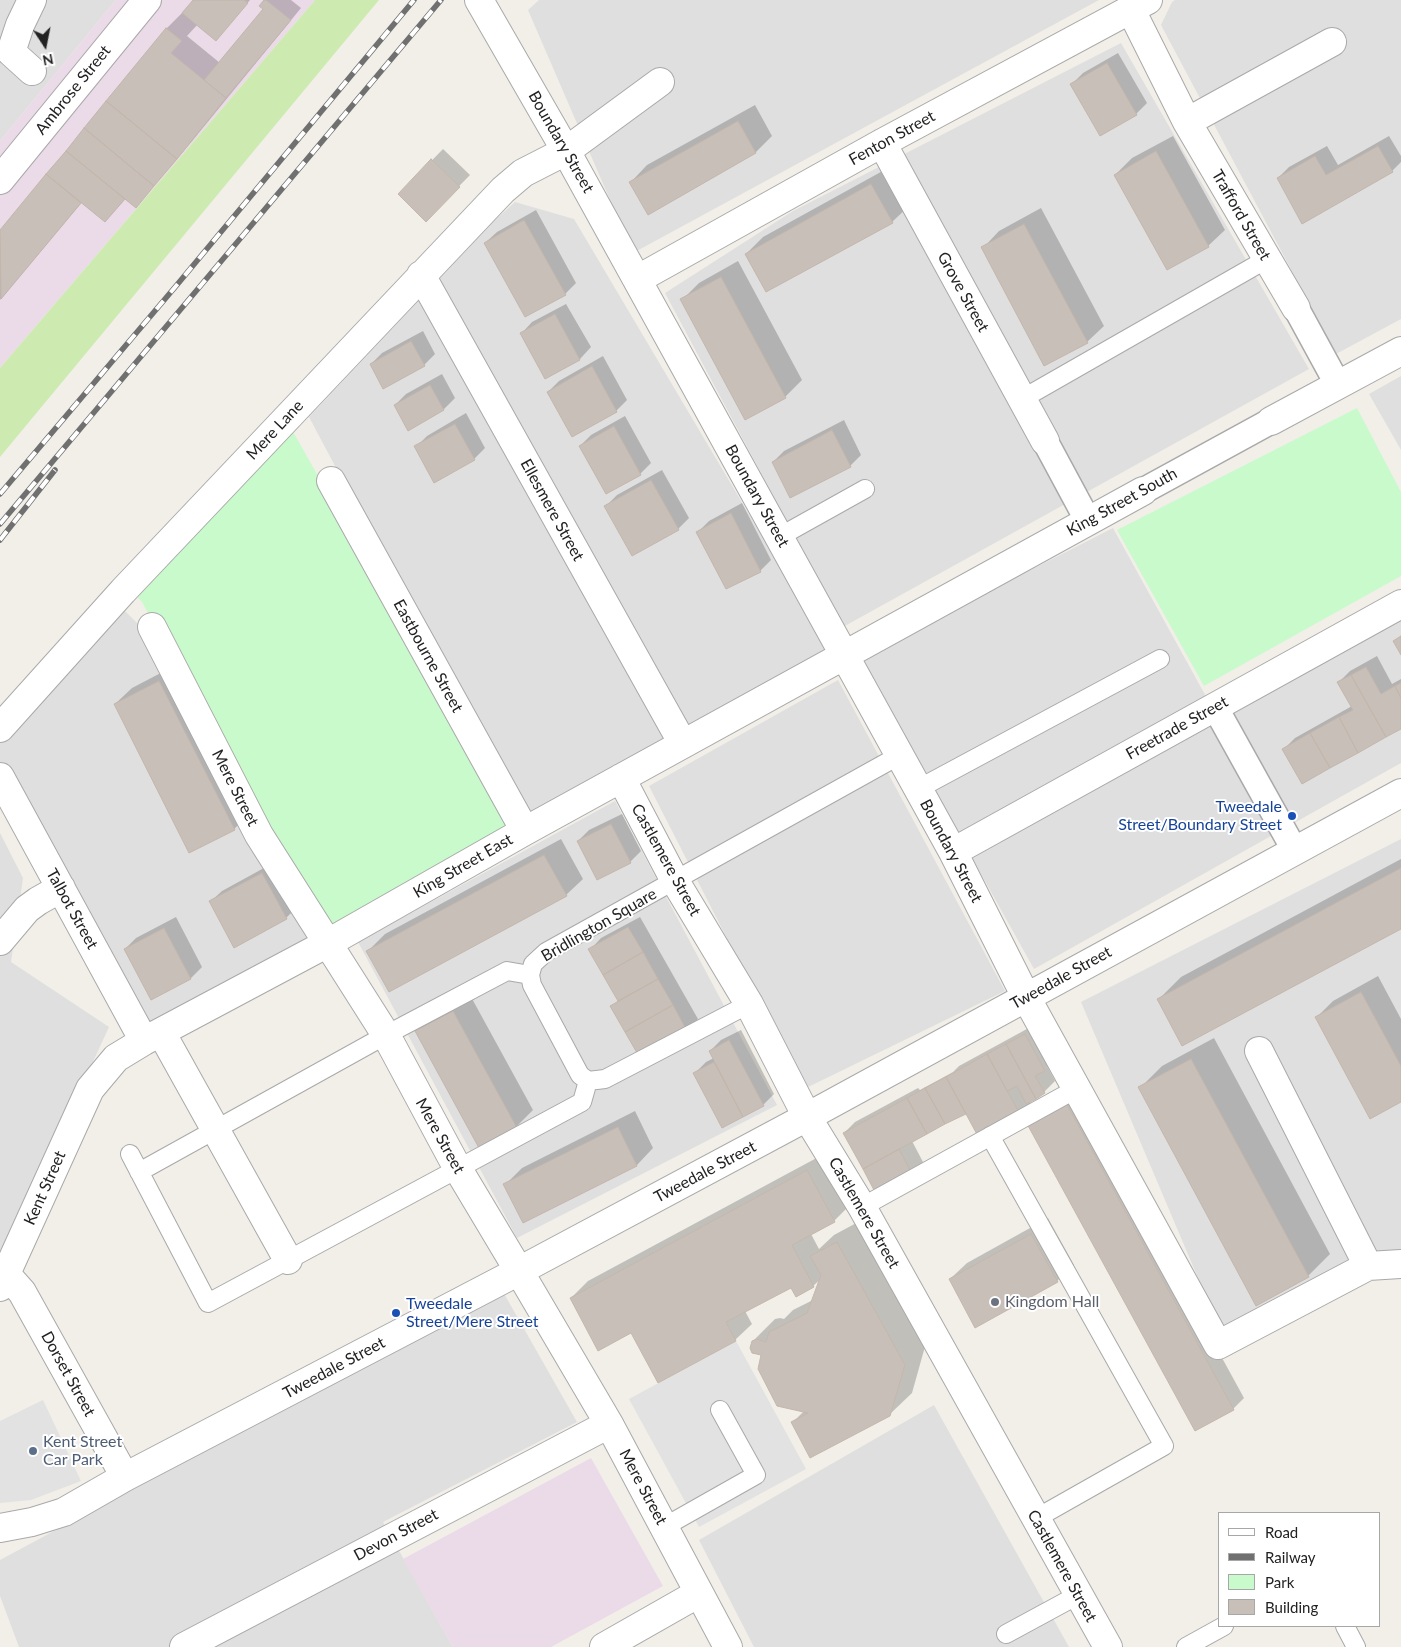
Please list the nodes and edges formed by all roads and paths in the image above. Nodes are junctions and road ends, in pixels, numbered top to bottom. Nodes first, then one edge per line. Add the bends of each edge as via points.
1 (32, 0) edge
2 (147, 0) edge
3 (479, 0) edge
4 (1139, 5) edge
5 (1332, 42) dead end
6 (32, 71) dead end
7 (660, 82) dead end
8 (1187, 122) junction
9 (882, 143) junction
10 (566, 151) junction
11 (0, 180) edge
12 (1267, 259) junction
13 (421, 275) junction
14 (638, 279) junction
15 (1296, 308) joint
16 (1401, 351) edge
17 (1338, 385) junction
18 (1022, 399) junction
19 (1271, 421) joint
20 (1045, 441) joint
21 (331, 481) dead end
22 (865, 489) dead end
23 (1143, 491) joint
24 (1088, 521) junction
25 (779, 537) junction
26 (1401, 604) edge
27 (152, 627) dead end
28 (844, 655) junction
29 (1160, 659) dead end
30 (1215, 707) junction
31 (0, 728) edge
32 (683, 744) junction
33 (900, 755) junction
34 (0, 777) edge
35 (621, 778) junction
36 (918, 789) junction
37 (1401, 792) edge
38 (525, 831) junction
39 (1295, 851) junction
40 (953, 852) junction
41 (676, 881) junction
42 (61, 888) junction
43 (0, 941) edge
44 (328, 943) junction
45 (530, 975) junction
46 (1026, 997) junction
47 (749, 1004) junction
48 (386, 1035) junction
49 (153, 1036) junction
50 (1259, 1051) dead end
51 (588, 1081) junction
52 (90, 1089) joint
53 (1076, 1089) junction
54 (807, 1117) junction
55 (215, 1129) junction
56 (990, 1136) junction
57 (130, 1154) dead end
58 (458, 1169) junction
59 (139, 1172) junction
60 (862, 1207) junction
61 (288, 1260) junction
62 (1401, 1264) edge
63 (1368, 1266) junction
64 (520, 1271) junction
65 (3, 1280) edge
66 (720, 1410) dead end
67 (609, 1424) junction
68 (125, 1477) junction
69 (1035, 1519) junction
70 (664, 1527) junction
71 (0, 1528) edge
72 (699, 1593) junction
73 (1078, 1595) junction
74 (1222, 1627) edge
75 (1346, 1627) edge
76 (1006, 1634) dead end
77 (184, 1647) edge
78 (604, 1647) edge
79 (728, 1647) edge
80 (1108, 1647) edge
81 (1186, 1647) edge
82 (1356, 1647) edge

1 - 6 street via 11,52
2 - 11 street, Ambrose Street
3 - 10 street, Boundary Street
4 - 8 street, Trafford Street
4 - 9 street, Fenton Street
5 - 8 street
7 - 10 street, Mere Lane
8 - 12 street, Trafford Street
9 - 14 street, Fenton Street
9 - 18 street, Grove Street
10 - 13 street, Mere Lane via 523,173 503,190
10 - 14 street, Boundary Street
12 - 15 street, Trafford Street
12 - 18 lane
13 - 31 street, Mere Lane via 122,591
13 - 32 street, Ellesmere Street
14 - 25 street, Boundary Street
15 - 17 street
16 - 17 street, King Street South
17 - 19 street, King Street South
18 - 20 street, Grove Street
19 - 23 street, King Street South
20 - 24 street
21 - 38 street, Eastbourne Street
22 - 25 lane
23 - 24 street, King Street South
24 - 28 street, King Street South
25 - 28 street, Boundary Street
26 - 30 street, Freetrade Street
27 - 44 street, Mere Street via 258,835
28 - 32 street, King Street East
28 - 33 street, Boundary Street
29 - 36 lane
30 - 39 street
30 - 40 street, Freetrade Street
32 - 35 street, King Street East
33 - 36 street, Boundary Street
33 - 41 lane, Bridlington Square
34 - 42 street, Talbot Street
35 - 38 street, King Street East
35 - 41 street, Castlemere Street
36 - 40 street, Boundary Street
37 - 39 street, Tweedale Street
38 - 44 street, King Street East
39 - 46 street, Tweedale Street
40 - 46 street, Boundary Street
41 - 45 lane, Bridlington Square via 546,952 533,964
41 - 47 street, Castlemere Street
42 - 43 street via 27,909
42 - 49 street, Talbot Street
44 - 48 street, Mere Street
44 - 49 street, King Street East
45 - 48 lane via 507,971
45 - 51 lane, Bridlington Square via 532,985 580,1075
46 - 53 street, Boundary Street
46 - 54 street, Tweedale Street
47 - 51 lane via 605,1080
47 - 54 street, Castlemere Street
48 - 55 lane
48 - 58 street, Mere Street
49 - 52 street, King Street East via 116,1058
49 - 55 street, Talbot Street
50 - 63 street
51 - 58 lane via 582,1102
52 - 65 street, Kent Street
53 - 56 lane
53 - 63 street, Boundary Street via 1218,1345
54 - 60 street, Castlemere Street
54 - 64 street, Tweedale Street
55 - 59 lane
55 - 61 street, Talbot Street
56 - 60 lane
56 - 69 lane via 1164,1446
57 - 59 lane
58 - 61 lane
58 - 64 street, Mere Street
59 - 61 lane via 208,1303
60 - 69 street, Castlemere Street
62 - 63 street
64 - 67 street, Mere Street
64 - 68 street, Tweedale Street
65 - 68 street, Dorset Street via 22,1292
66 - 70 lane via 756,1475
67 - 70 street, Mere Street
67 - 77 street, Devon Street
68 - 71 street, Tweedale Street via 64,1512
69 - 73 street, Castlemere Street
70 - 72 street, Mere Street
72 - 78 street
72 - 79 street, Mere Street
73 - 76 lane
73 - 80 street, Castlemere Street
74 - 81 lane
75 - 82 lane

